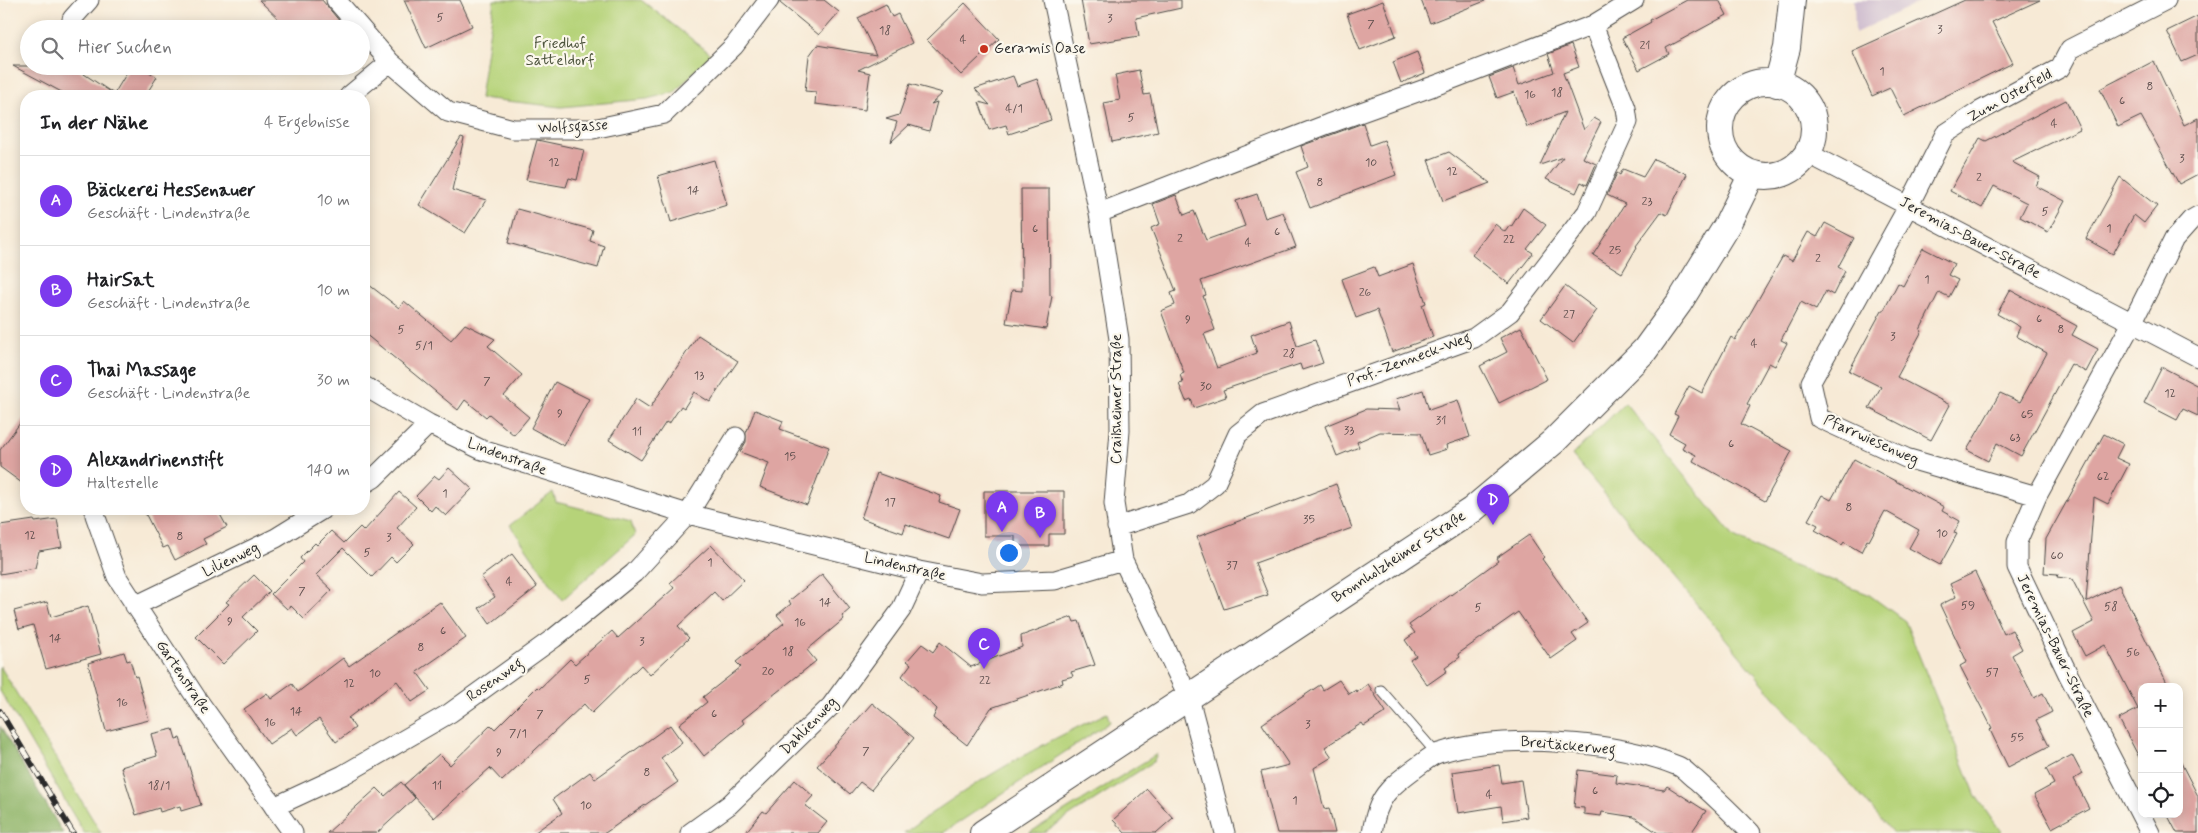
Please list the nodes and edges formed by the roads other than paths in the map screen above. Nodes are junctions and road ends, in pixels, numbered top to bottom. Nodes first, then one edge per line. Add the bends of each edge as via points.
1 (89, 0) edge
2 (336, 0) edge
3 (769, 0) edge
4 (1053, 0) edge
5 (1634, 0) edge
6 (1792, 0) edge
7 (2166, 0) edge
8 (72, 19) dead end
9 (353, 20) edge
10 (1593, 25) junction
11 (370, 39) edge
12 (390, 62) junction
13 (1778, 84) junction
14 (356, 90) edge
15 (1807, 153) junction
16 (1752, 174) junction
17 (1909, 205) junction
18 (1099, 213) junction
19 (2198, 216) edge
20 (2132, 323) junction
21 (2198, 357) edge
22 (370, 390) edge
23 (429, 424) junction
24 (736, 437) dead end
25 (370, 480) edge
26 (2037, 496) junction
27 (688, 514) junction
28 (95, 515) edge
29 (313, 515) edge
30 (1117, 527) junction
31 (1123, 560) junction
32 (919, 571) junction
33 (135, 606) junction
34 (1382, 690) dead end
35 (1189, 698) junction
36 (1436, 753) junction
37 (274, 807) junction
38 (293, 833) edge
39 (690, 833) edge
40 (982, 833) edge
41 (1225, 833) edge
42 (1372, 833) edge
43 (1751, 833) edge
44 (2150, 833) edge

1 - 8 street
2 - 9 street, Wolfsgasse
3 - 12 street, Wolfsgasse via 734,46 664,114 593,129 513,129 448,112
4 - 18 street, Crailsheimer Straße
5 - 10 street
6 - 13 street via 1787,48
7 - 17 street, Zum Osterfeld via 2070,49 2060,68 1980,111 1945,134
10 - 18 street
10 - 30 street, Prof.-Zenneck-Weg via 1626,108 1628,122 1587,212 1510,312 1474,338 1263,414 1238,434 1215,484 1189,504
11 - 12 street, Wolfsgasse
12 - 14 street
13 - 15 street via 1800,96 1809,109 1814,124 1813,139
13 - 16 street via 1757,83 1743,88 1731,98 1723,112 1720,127 1724,149 1738,167
15 - 16 street via 1797,165 1783,173 1768,176
15 - 17 street, Jeremias-Bauer-Straße
16 - 35 street, Bronnholzheimer Straße via 1727,225 1679,303 1645,350 1553,442 1472,510
17 - 20 street, Jeremias-Bauer-Straße
17 - 26 street, Pfarrwiesenweg via 1811,382 1819,418 1906,458
18 - 30 street, Crailsheimer Straße via 1119,339 1120,431 1114,503
19 - 20 street via 2174,239
20 - 21 street, Jeremias-Bauer-Straße
20 - 26 street, Jeremias-Bauer-Straße
22 - 23 street, Lindenstraße
23 - 25 street
23 - 27 street, Lindenstraße via 482,450
24 - 27 street
26 - 44 street, Jeremias-Bauer-Straße via 2017,542 2017,567
27 - 32 street, Lindenstraße
27 - 37 street, Rosenweg via 634,573 554,638 458,707 343,775
28 - 33 street, Gartenstraße via 117,577
29 - 33 street, Lilienweg via 276,538
30 - 31 street, Crailsheimer Straße
31 - 32 street, Lindenstraße via 1055,580 982,583
31 - 35 street, Crailsheimer Straße
32 - 39 street, Dahlienweg via 901,610 832,706 729,805
33 - 37 street, Gartenstraße
34 - 36 lane
35 - 40 street, Bronnholzheimer Straße
35 - 41 street, Crailsheimer Straße
36 - 42 street, Breitäckerweg via 1390,787 1375,813
36 - 43 street, Breitäckerweg via 1481,744 1530,741 1639,752 1681,767
37 - 38 street, Gartenstraße

